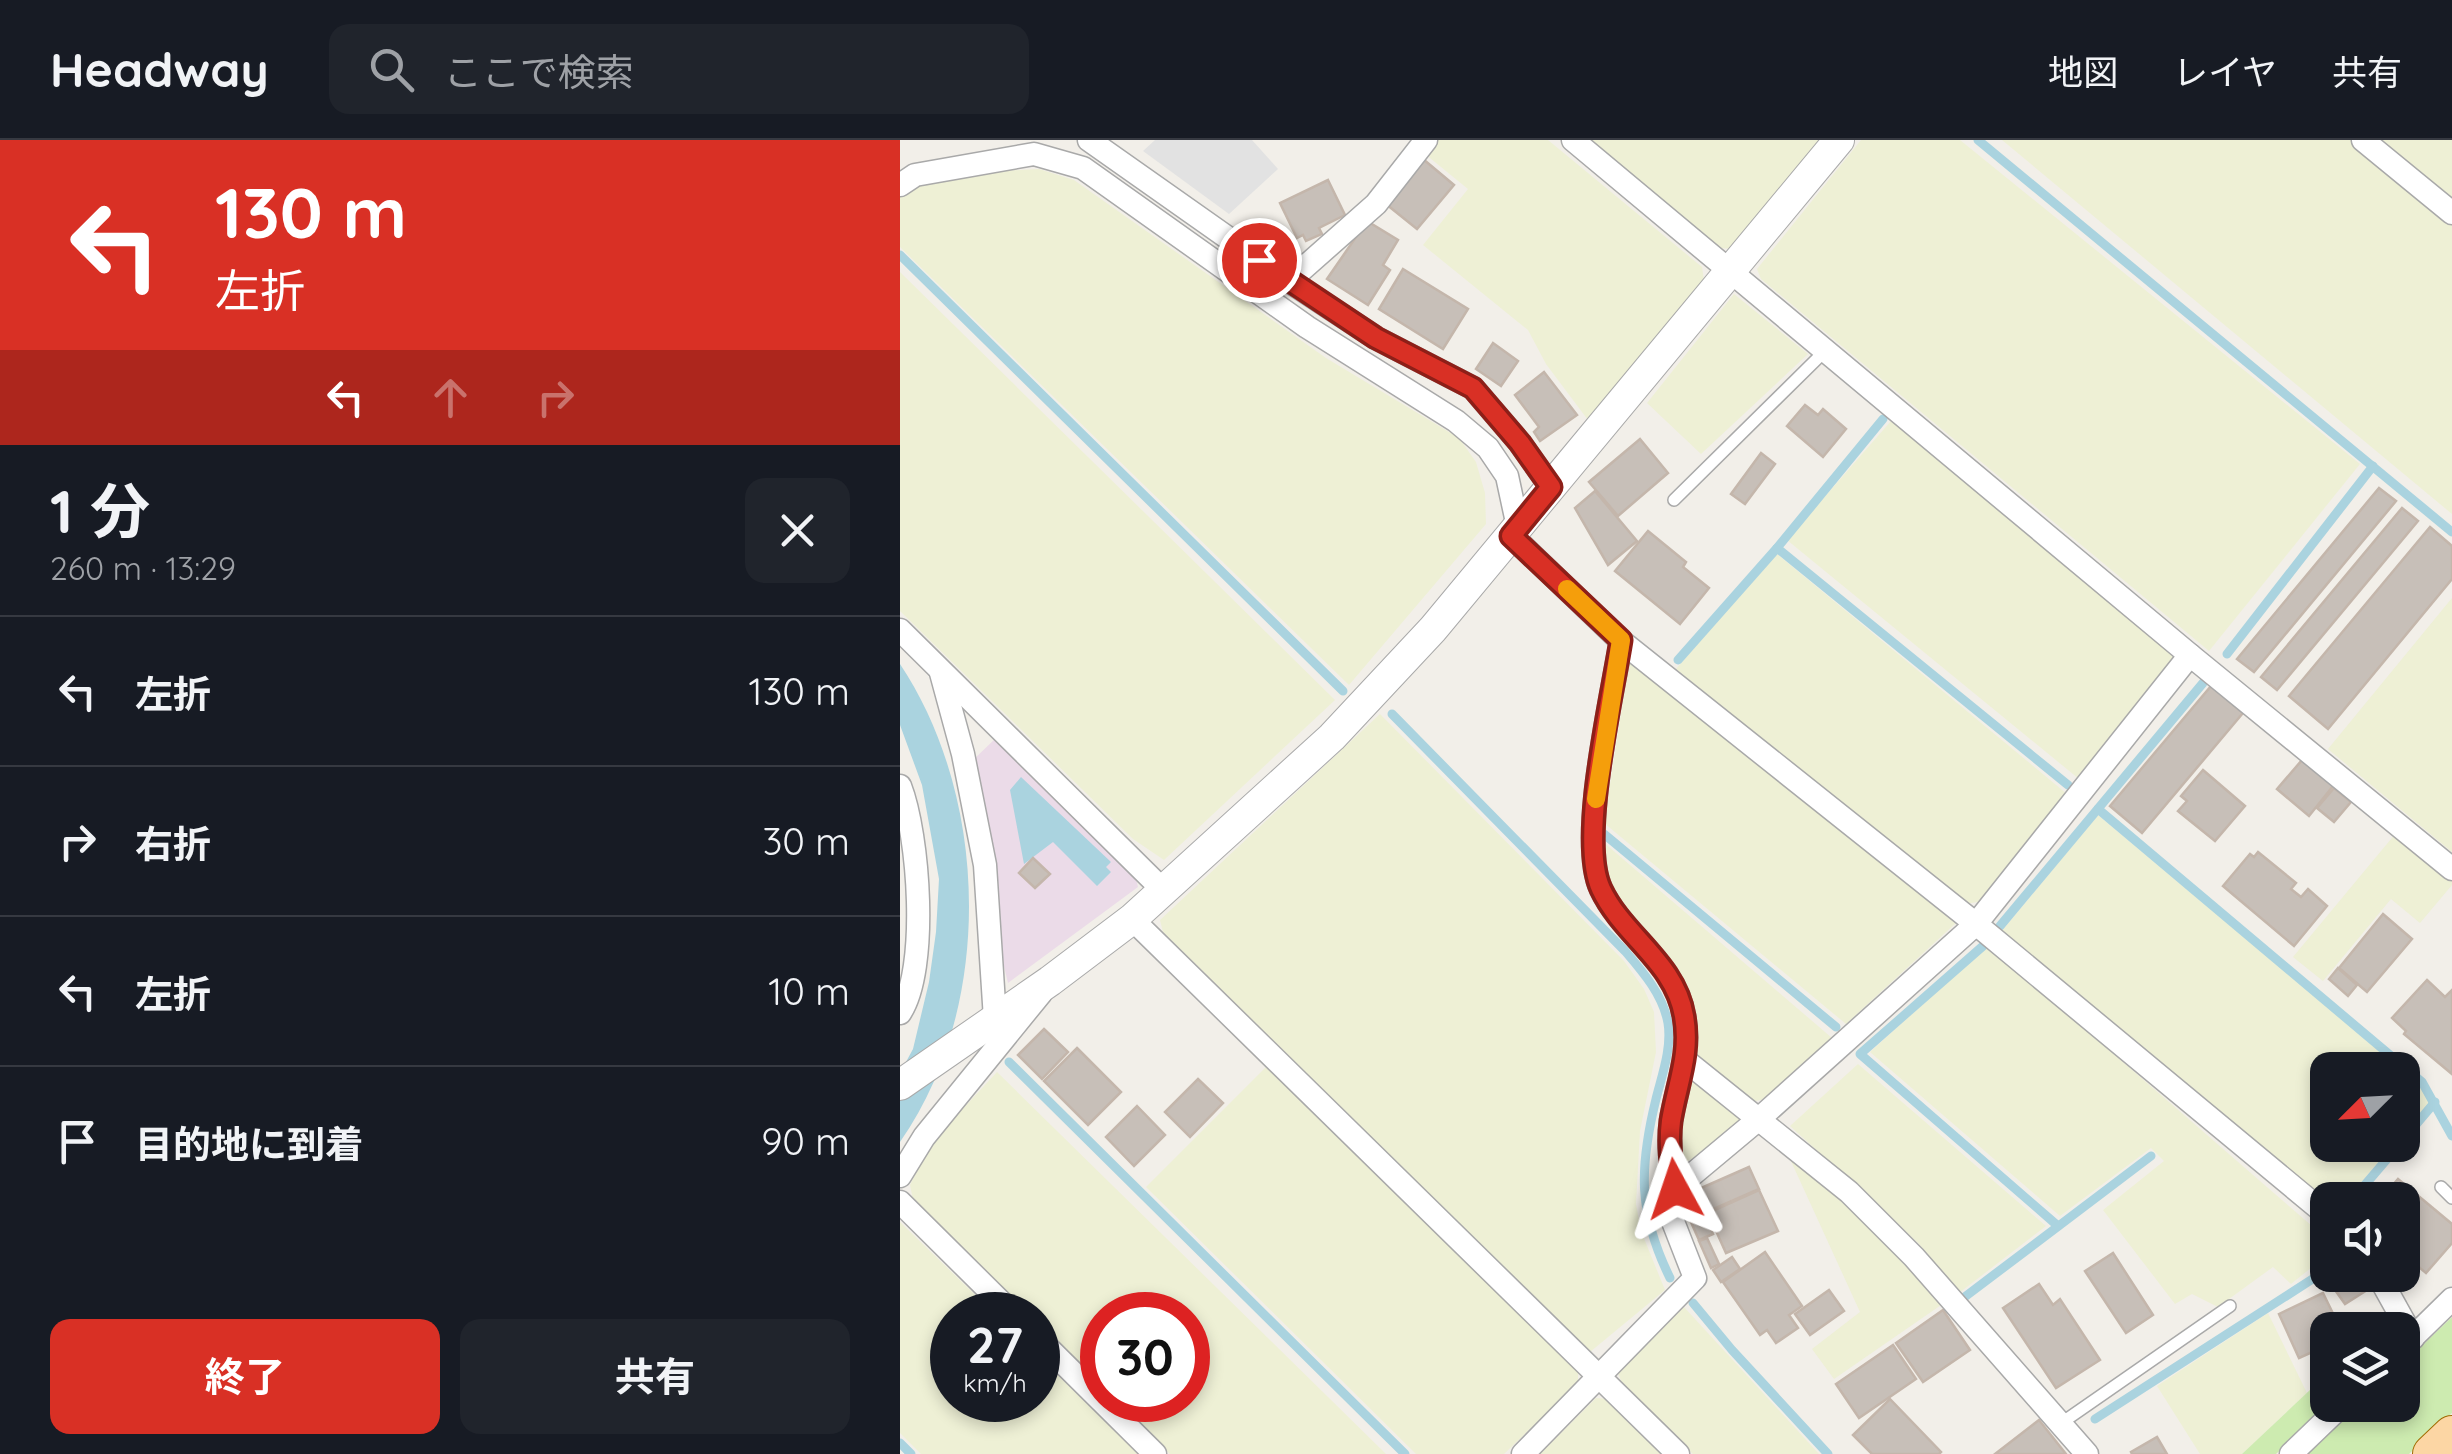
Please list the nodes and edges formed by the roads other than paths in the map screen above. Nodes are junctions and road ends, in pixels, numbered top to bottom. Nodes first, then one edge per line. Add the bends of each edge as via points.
1 (1089, 140) edge
2 (1426, 140) edge
3 (1573, 140) edge
4 (1839, 140) edge
5 (2363, 140) edge
6 (900, 186) edge
7 (2452, 213) edge
8 (1731, 271) junction
9 (1289, 282) junction
10 (1826, 350) junction
11 (1551, 487) junction
12 (1674, 500) dead end
13 (1514, 531) junction
14 (900, 630) edge
15 (1621, 640) junction
16 (2190, 656) junction
17 (940, 669) junction
18 (900, 786) edge
19 (2452, 869) edge
20 (1163, 890) junction
21 (1132, 919) junction
22 (1976, 924) junction
23 (1050, 981) junction
24 (900, 1012) edge
25 (994, 1019) junction
26 (1686, 1061) junction
27 (900, 1084) edge
28 (1760, 1118) junction
29 (900, 1176) edge
30 (2441, 1187) dead end
31 (1675, 1189) junction
32 (2452, 1198) edge
33 (2310, 1201) edge
34 (900, 1202) edge
35 (991, 1292) edge
36 (2452, 1299) edge
37 (2230, 1306) dead end
38 (2420, 1331) edge
39 (1060, 1360) edge
40 (1599, 1376) junction
41 (2324, 1422) edge
42 (2060, 1424) junction
43 (2452, 1435) edge
44 (1155, 1454) edge
45 (1523, 1454) edge
46 (1678, 1454) edge
47 (2086, 1454) edge
48 (2290, 1454) edge
49 (2432, 1454) edge

1 - 9 street
2 - 9 street via 1376,204
3 - 8 street
4 - 8 street
5 - 7 street
6 - 13 street via 915,175 1034,154 1082,168 1307,328 1456,421 1488,448 1507,476
8 - 10 street
8 - 11 street
9 - 11 street via 1376,338 1473,388
10 - 12 lane
10 - 16 street
11 - 13 street
13 - 15 street
13 - 20 street via 1332,737
14 - 17 street
15 - 22 street
15 - 26 street via 1592,850 1601,889 1673,986 1683,1009
16 - 19 street
16 - 22 street
17 - 20 street
17 - 25 street via 985,865
18 - 24 street via 917,887 916,966
20 - 21 street
21 - 23 street
21 - 40 street
22 - 28 street
22 - 33 street
23 - 25 street
23 - 29 street
25 - 27 street
26 - 28 street
26 - 31 street via 1671,1122
28 - 31 street
28 - 42 street via 1914,1257
30 - 32 lane
31 - 40 street via 1672,1219 1696,1278
34 - 35 street
36 - 38 street
37 - 42 lane
39 - 44 street
40 - 45 street
40 - 46 street
41 - 48 street
42 - 47 street
43 - 49 main road

